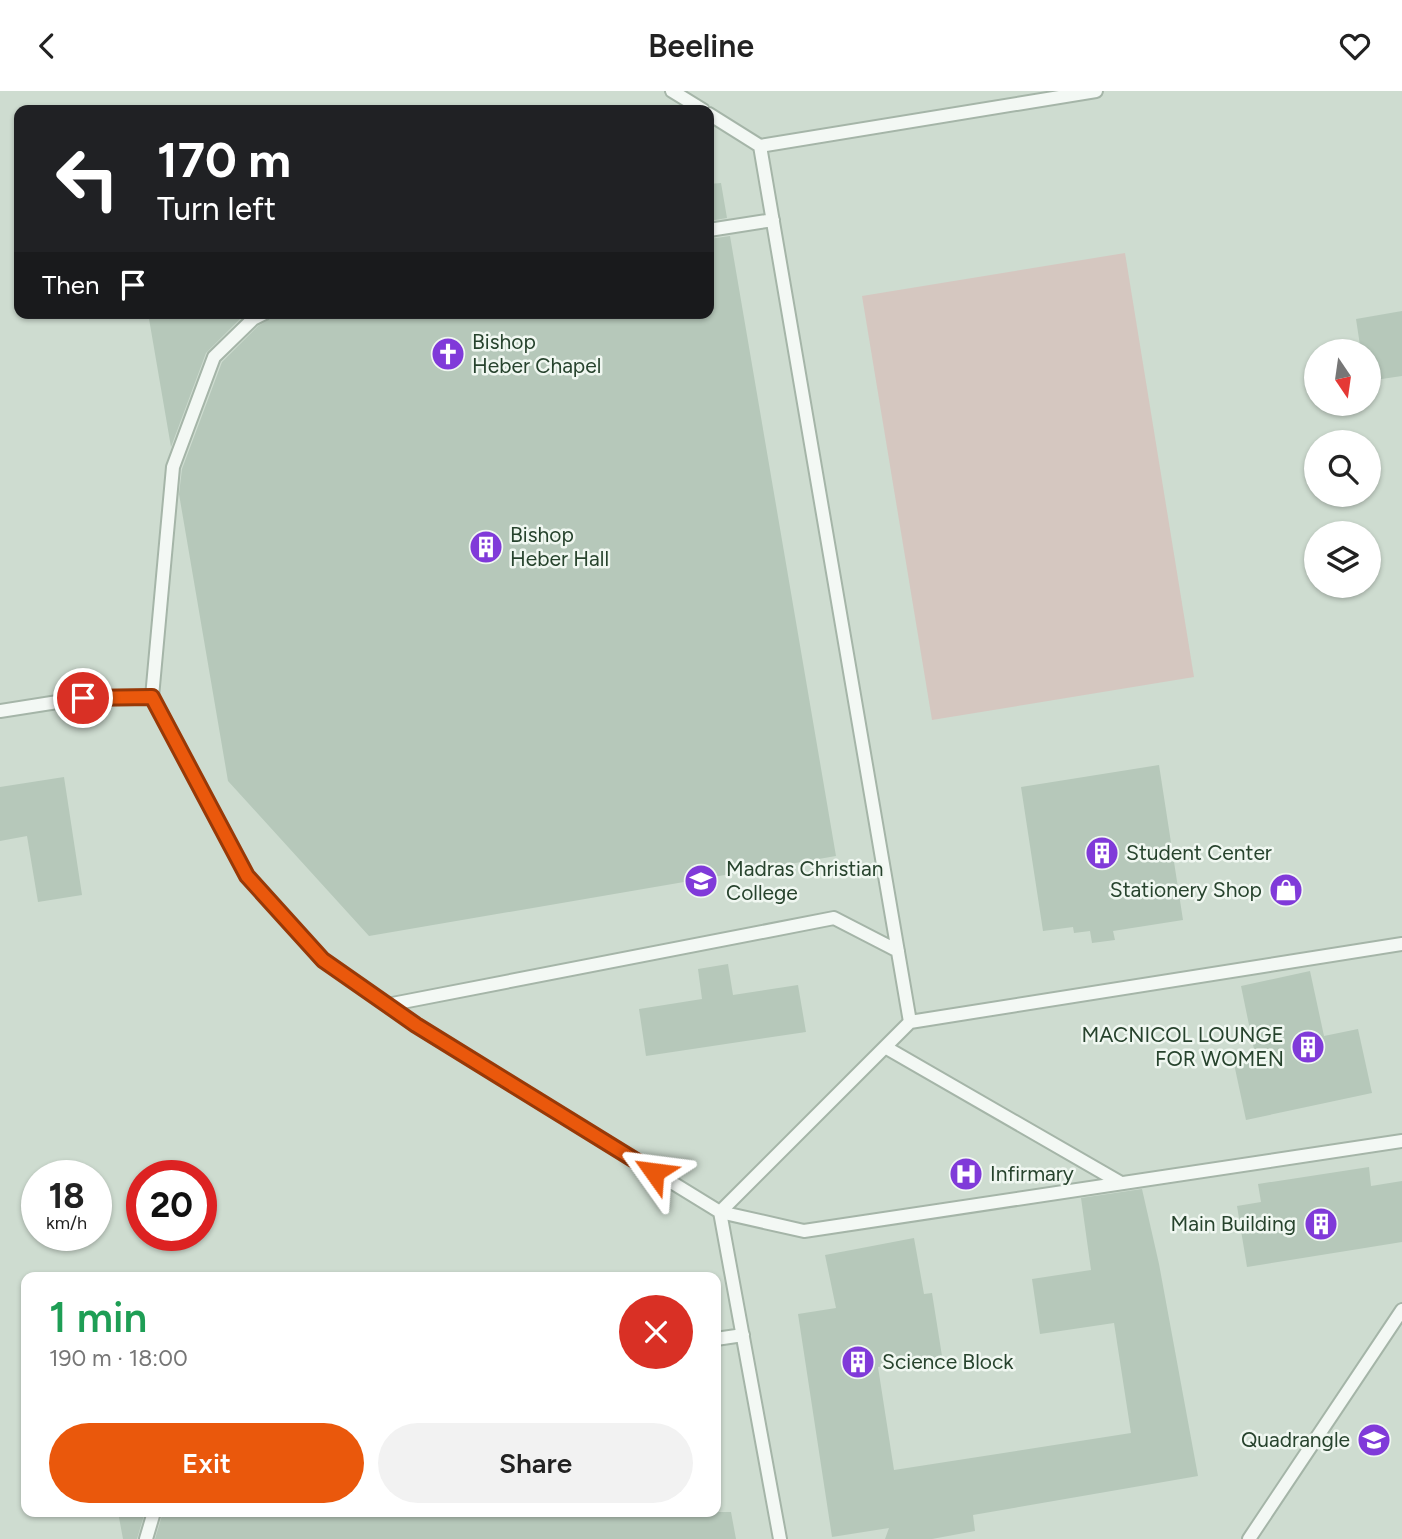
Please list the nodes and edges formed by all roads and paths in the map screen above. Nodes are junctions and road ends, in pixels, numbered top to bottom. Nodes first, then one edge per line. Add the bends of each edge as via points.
1 (672, 91) edge
2 (1096, 91) edge
3 (695, 105) edge
4 (714, 117) edge
5 (761, 146) junction
6 (773, 220) junction
7 (714, 229) edge
8 (253, 319) edge
9 (152, 697) junction
10 (0, 711) edge
11 (1402, 944) edge
12 (898, 951) junction
13 (387, 1005) junction
14 (910, 1022) junction
15 (885, 1047) junction
16 (1402, 1141) edge
17 (1121, 1183) junction
18 (720, 1212) junction
19 (1402, 1310) edge
20 (743, 1335) junction
21 (721, 1338) edge
22 (153, 1517) edge
23 (146, 1539) edge
24 (780, 1539) edge
25 (1249, 1539) edge

1 - 3 lane
2 - 5 lane
4 - 5 lane
5 - 6 lane
6 - 7 lane
6 - 12 lane
8 - 9 lane via 214,356 173,467
9 - 10 lane via 83,698
9 - 13 lane via 247,876 323,960
11 - 14 lane
12 - 13 lane via 834,918
12 - 14 lane
13 - 18 lane
14 - 15 lane
15 - 17 lane
15 - 18 lane
16 - 17 lane
17 - 18 lane via 804,1231
18 - 20 lane
19 - 25 lane
20 - 21 lane
20 - 24 lane
22 - 23 lane

